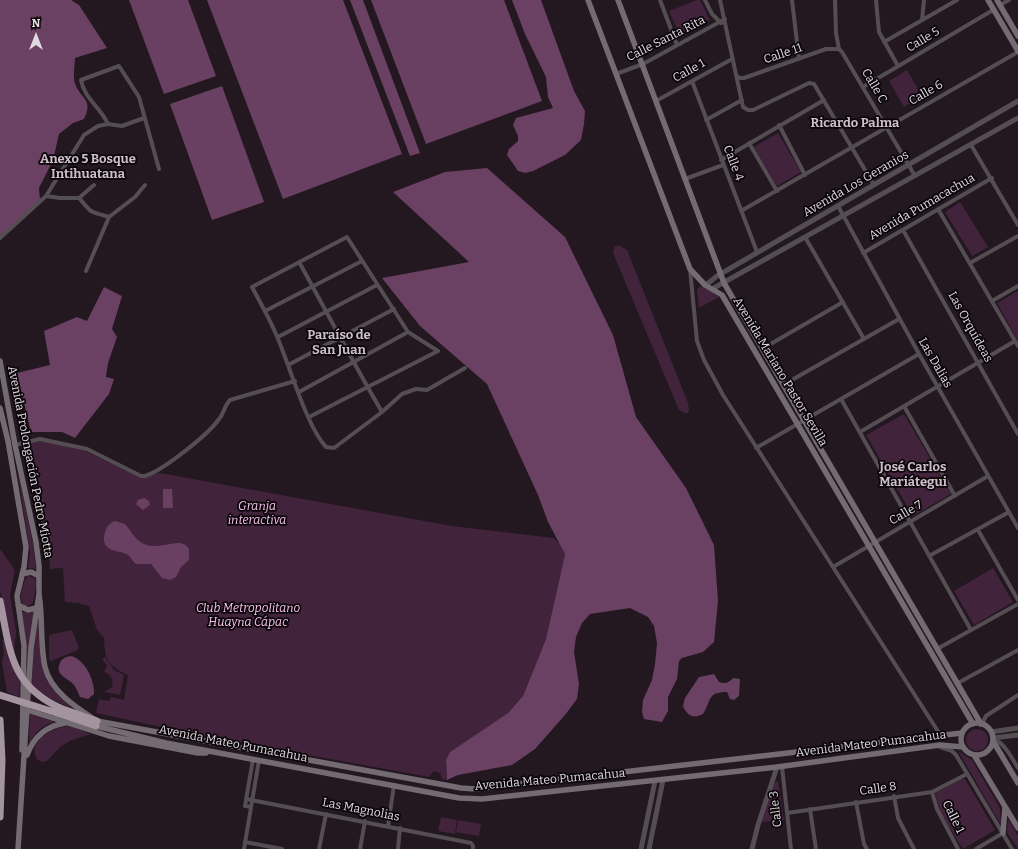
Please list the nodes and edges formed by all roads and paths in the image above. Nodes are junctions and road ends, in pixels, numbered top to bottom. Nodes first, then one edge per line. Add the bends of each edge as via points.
1 (588, 0) edge
2 (618, 0) edge
3 (660, 0) edge
4 (705, 0) edge
5 (720, 0) edge
6 (792, 0) edge
7 (835, 0) edge
8 (876, 0) edge
9 (924, 0) edge
10 (957, 0) edge
11 (988, 0) edge
12 (1009, 0) edge
13 (999, 2) edge
14 (993, 10) junction
15 (725, 19) junction
16 (922, 20) junction
17 (720, 22) junction
18 (725, 28) junction
19 (1018, 36) edge
20 (884, 42) junction
21 (677, 45) junction
22 (838, 49) junction
23 (1018, 51) edge
24 (732, 59) junction
25 (799, 59) junction
26 (643, 64) junction
27 (898, 66) junction
28 (616, 74) junction
29 (735, 74) junction
30 (692, 81) junction
31 (863, 87) junction
32 (742, 100) junction
33 (824, 100) junction
34 (656, 101) junction
35 (1018, 101) edge
36 (144, 118) junction
37 (1018, 118) edge
38 (706, 120) junction
39 (108, 124) junction
40 (779, 125) junction
41 (887, 127) junction
42 (749, 143) junction
43 (971, 145) junction
44 (851, 148) junction
45 (721, 160) junction
46 (909, 165) junction
47 (723, 166) junction
48 (159, 169) dead end
49 (805, 174) junction
50 (915, 176) junction
51 (685, 178) junction
52 (992, 178) junction
53 (94, 185) dead end
54 (145, 185) dead end
55 (874, 185) junction
56 (777, 191) junction
57 (46, 196) junction
58 (79, 198) junction
59 (838, 206) junction
60 (938, 209) junction
61 (741, 212) junction
62 (843, 216) junction
63 (109, 217) junction
64 (1018, 225) edge
65 (903, 230) junction
66 (1018, 236) edge
67 (805, 237) junction
68 (0, 238) edge
69 (757, 252) junction
70 (863, 253) junction
71 (362, 261) junction
72 (298, 262) junction
73 (970, 264) junction
74 (732, 267) junction
75 (690, 269) junction
76 (86, 271) dead end
77 (721, 273) junction
78 (738, 275) junction
79 (724, 283) junction
80 (377, 285) junction
81 (706, 286) junction
82 (1018, 286) edge
83 (312, 287) junction
84 (712, 289) junction
85 (992, 301) junction
86 (842, 302) junction
87 (394, 309) junction
88 (265, 311) junction
89 (326, 312) junction
90 (899, 319) junction
91 (408, 332) junction
92 (278, 337) junction
93 (340, 337) junction
94 (864, 339) junction
95 (1015, 341) junction
96 (1018, 346) edge
97 (762, 349) junction
98 (918, 354) junction
99 (0, 361) edge
100 (353, 362) junction
101 (979, 362) junction
102 (288, 364) junction
103 (465, 368) dead end
104 (295, 381) junction
105 (783, 385) junction
106 (937, 386) junction
107 (367, 387) junction
108 (299, 392) junction
109 (841, 399) junction
110 (904, 406) junction
111 (0, 408) edge
112 (382, 412) junction
113 (309, 417) junction
114 (804, 421) junction
115 (798, 424) junction
116 (860, 432) junction
117 (1018, 434) edge
118 (15, 445) junction
119 (756, 448) junction
120 (988, 476) junction
121 (955, 496) junction
122 (1009, 512) junction
123 (910, 522) junction
124 (1018, 528) edge
125 (978, 530) junction
126 (874, 542) junction
127 (868, 546) junction
128 (929, 556) junction
129 (833, 567) junction
130 (22, 574) junction
131 (39, 576) junction
132 (39, 594) junction
133 (1018, 600) edge
134 (0, 601) edge
135 (1018, 604) edge
136 (18, 605) junction
137 (36, 608) junction
138 (971, 630) junction
139 (937, 649) junction
140 (1018, 650) edge
141 (958, 683) junction
142 (0, 695) edge
143 (1018, 696) edge
144 (25, 709) junction
145 (59, 711) junction
146 (0, 720) edge
147 (66, 722) junction
148 (96, 723) junction
149 (973, 724) junction
150 (982, 724) junction
151 (1018, 728) edge
152 (962, 732) junction
153 (1018, 735) edge
154 (941, 736) junction
155 (992, 737) junction
156 (932, 746) junction
157 (963, 747) junction
158 (217, 753) junction
159 (974, 755) junction
160 (256, 760) junction
161 (24, 765) junction
162 (779, 767) junction
163 (1018, 768) edge
164 (968, 774) junction
165 (663, 780) junction
166 (655, 781) junction
167 (1018, 783) edge
168 (394, 785) junction
169 (932, 792) junction
170 (894, 796) junction
171 (246, 799) junction
172 (252, 800) junction
173 (856, 802) junction
174 (1005, 806) junction
175 (251, 807) junction
176 (810, 810) junction
177 (787, 813) junction
178 (326, 814) junction
179 (0, 817) edge
180 (365, 821) junction
181 (388, 826) junction
182 (400, 828) junction
183 (1018, 828) edge
184 (1003, 833) junction
185 (245, 842) junction
186 (18, 849) edge
187 (244, 849) edge
188 (282, 849) edge
189 (319, 849) edge
190 (360, 849) edge
191 (398, 849) edge
192 (473, 849) edge
193 (641, 849) edge
194 (649, 849) edge
195 (752, 849) edge
196 (791, 849) edge
197 (816, 849) edge
198 (867, 849) edge
199 (914, 849) edge
200 (958, 849) edge
201 (976, 849) edge
202 (1012, 849) edge

1 - 28 main road, Avenida Mariano Pastor Sevilla
2 - 26 main road, Avenida Mariano Pastor Sevilla
3 - 21 street
4 - 17 street
5 - 15 street
6 - 25 street
7 - 22 street
8 - 20 street via 879,32
9 - 16 street
10 - 16 street
11 - 14 main road
12 - 13 street
13 - 19 main road
14 - 23 main road
14 - 27 street, Calle 5
15 - 17 street, Calle Santa Rita
15 - 18 street
16 - 20 street
17 - 18 street
17 - 21 street, Calle Santa Rita
18 - 24 street
20 - 27 street
21 - 26 street, Calle Santa Rita
22 - 25 street, Calle 11 via 826,50
22 - 31 street, Calle C
23 - 41 street, Calle 6
24 - 29 street
24 - 30 street, Calle 1
25 - 29 street, Calle 11 via 744,78 739,78
26 - 28 street, Calle Santa Rita
26 - 34 main road, Avenida Mariano Pastor Sevilla
27 - 31 street, Calle 5
28 - 75 main road, Avenida Mariano Pastor Sevilla
29 - 32 street
30 - 34 street, Calle 1
30 - 38 street, Calle 4
31 - 41 street, Calle C
32 - 33 street via 743,107 754,110 811,83
32 - 38 street
33 - 40 street
33 - 44 street
34 - 51 main road, Avenida Mariano Pastor Sevilla
35 - 46 street, Avenida Los Geranios
36 - 39 street via 122,126
36 - 39 street via 139,97 120,67 116,66 81,80 86,92
36 - 48 street
37 - 43 street, Avenida Los Geranios
38 - 45 street, Calle 4
39 - 57 street via 98,126 84,136
40 - 42 street
40 - 49 street
41 - 44 street, Calle 6
41 - 46 street, Calle C
42 - 45 street
42 - 56 street
43 - 50 street, Avenida Los Geranios
43 - 52 street
44 - 49 street, Calle 6
44 - 55 street
45 - 47 street, Calle 4
46 - 50 street, Calle C
46 - 55 street, Avenida Los Geranios
47 - 51 street
47 - 61 street, Calle 4
49 - 56 street, Calle 6
50 - 62 street, Avenida Los Geranios
51 - 77 main road, Avenida Mariano Pastor Sevilla
52 - 60 street, Avenida Pumacachua
52 - 64 street
53 - 58 street
54 - 63 street via 135,197
55 - 59 street, Avenida Los Geranios
56 - 61 street, Calle 6
57 - 58 street
57 - 68 street
58 - 63 street via 93,214
59 - 62 street, Las Dalias
59 - 69 street, Avenida Los Geranios
60 - 65 street, Avenida Pumacachua
60 - 73 street
61 - 69 street, Calle 4
62 - 67 street, Avenida Los Geranios
62 - 70 street, Las Dalias
63 - 76 street
65 - 70 street, Avenida Pumacachua
65 - 101 street, Las Orquídeas
66 - 73 street
67 - 78 street, Avenida Los Geranios
67 - 86 street
69 - 74 street, Avenida Los Geranios
70 - 90 street, Las Dalias
71 - 72 street via 347,237
71 - 80 street
71 - 83 street
72 - 83 street
72 - 88 street via 252,287
73 - 85 street
74 - 77 street, Avenida Los Geranios
74 - 78 street
75 - 81 main road, Avenida Mariano Pastor Sevilla
75 - 119 street via 697,341 704,360
77 - 79 main road, Avenida Mariano Pastor Sevilla
77 - 81 street, Avenida Los Geranios
78 - 79 street, Avenida Los Geranios
79 - 84 street, Avenida Los Geranios
79 - 97 main road, Avenida Mariano Pastor Sevilla
80 - 87 street
80 - 89 street
81 - 84 main road, Avenida Mariano Pastor Sevilla
82 - 85 street
83 - 88 street
83 - 89 street
84 - 115 main road, Avenida Mariano Pastor Sevilla via 722,295
85 - 95 street
86 - 94 street
86 - 97 street
87 - 91 street
87 - 93 street
88 - 92 street
89 - 92 street
89 - 93 street
90 - 94 street
90 - 98 street, Las Dalias
91 - 100 street
91 - 107 street via 438,351
92 - 102 street
93 - 100 street
93 - 102 street
94 - 105 street
95 - 96 street
95 - 101 street
97 - 105 main road, Avenida Mariano Pastor Sevilla
98 - 106 street, Las Dalias
98 - 109 street
99 - 118 main road, Avenida Prolongación Pedro Miotta
100 - 107 street
100 - 108 street
101 - 106 street
101 - 117 street, Las Orquídeas
102 - 104 street
103 - 112 street via 427,390 409,390
104 - 108 street
104 - 118 street via 230,400 220,419 210,429 184,452 145,476 88,449 40,439
105 - 114 main road, Avenida Mariano Pastor Sevilla
106 - 110 street
106 - 120 street, Las Dalias
107 - 112 street
107 - 113 street
108 - 113 street
109 - 114 street
109 - 116 street
110 - 116 street
110 - 121 street
111 - 130 main road, Avenida Prolongación Pedro Miotta via 24,539 25,561
112 - 113 street via 334,448 326,447 322,443
114 - 115 street
114 - 126 main road, Avenida Mariano Pastor Sevilla
115 - 119 street
115 - 127 main road, Avenida Mariano Pastor Sevilla
116 - 123 street
118 - 131 main road, Avenida Prolongación Pedro Miotta via 36,542
119 - 129 street
120 - 121 street, Calle 7
120 - 122 street, Las Dalias
121 - 123 street, Calle 7
122 - 124 street, Las Dalias
122 - 125 street
123 - 126 street, Calle 7
123 - 128 street
125 - 128 street
125 - 133 street
126 - 127 street, Calle 7
126 - 139 main road, Avenida Mariano Pastor Sevilla
127 - 129 street, Calle 7
127 - 149 main road, Avenida Mariano Pastor Sevilla
128 - 138 street
129 - 154 street
130 - 131 main road via 31,572
130 - 136 main road, Avenida Prolongación Pedro Miotta
131 - 132 main road, Avenida Prolongación Pedro Miotta
132 - 137 main road, Avenida Prolongación Pedro Miotta
132 - 148 main road via 45,668 49,678 60,693
134 - 145 highway, bridge via 12,661 38,696
135 - 138 street
136 - 137 main road via 28,610
136 - 144 main road, Avenida Prolongación Pedro Miotta via 24,641
137 - 144 main road, Avenida Prolongación Pedro Miotta
138 - 139 street
139 - 141 main road, Avenida Mariano Pastor Sevilla
140 - 141 street
141 - 150 main road, Avenida Mariano Pastor Sevilla
142 - 145 highway, bridge
143 - 150 street via 986,716
144 - 147 main road
144 - 161 main road
145 - 148 highway
146 - 179 highway
147 - 158 main road via 122,739 198,753
147 - 161 main road via 40,733 29,749
148 - 154 main road, Avenida Mateo Pumacahua via 475,789
148 - 158 main road, Avenida Mateo Pumacahua via 166,744
149 - 150 main road
149 - 152 main road
150 - 155 main road
151 - 155 street
152 - 154 main road, Avenida Mateo Pumacahua
152 - 157 main road
153 - 155 street
155 - 159 main road via 987,751
155 - 163 street via 1002,744
155 - 167 main road
156 - 157 main road, Avenida Mateo Pumacahua via 945,744
156 - 162 main road, Avenida Mateo Pumacahua
156 - 164 street via 952,751
157 - 159 main road
158 - 160 main road, Avenida Mateo Pumacahua
159 - 174 main road
160 - 168 main road, Avenida Mateo Pumacahua
160 - 171 street
160 - 172 street
161 - 186 main road
162 - 165 main road, Avenida Mateo Pumacahua
162 - 177 street, Calle 3
162 - 195 street via 758,824
164 - 169 street, Calle 8
164 - 184 street
165 - 166 main road, Avenida Mateo Pumacahua
165 - 194 street
166 - 168 main road, Avenida Mateo Pumacahua via 482,799 459,798
166 - 193 street
168 - 181 street
169 - 170 street, Calle 8
169 - 200 street, Calle 1 via 936,810
170 - 173 street, Calle 8
170 - 199 street via 898,818
171 - 172 street, Las Magnolias
171 - 175 street via 245,806
172 - 175 street
172 - 178 street, Las Magnolias
173 - 176 street, Calle 8
173 - 198 street
174 - 183 main road
174 - 184 main road
175 - 185 street
176 - 177 street, Calle 8
176 - 197 street
177 - 196 street, Calle 3
178 - 180 street, Las Magnolias
178 - 189 street
180 - 181 street, Las Magnolias
180 - 190 street
181 - 182 street, Las Magnolias
182 - 191 street
182 - 192 street, Las Magnolias via 471,843
184 - 201 street
184 - 202 street
185 - 187 street
185 - 188 street

